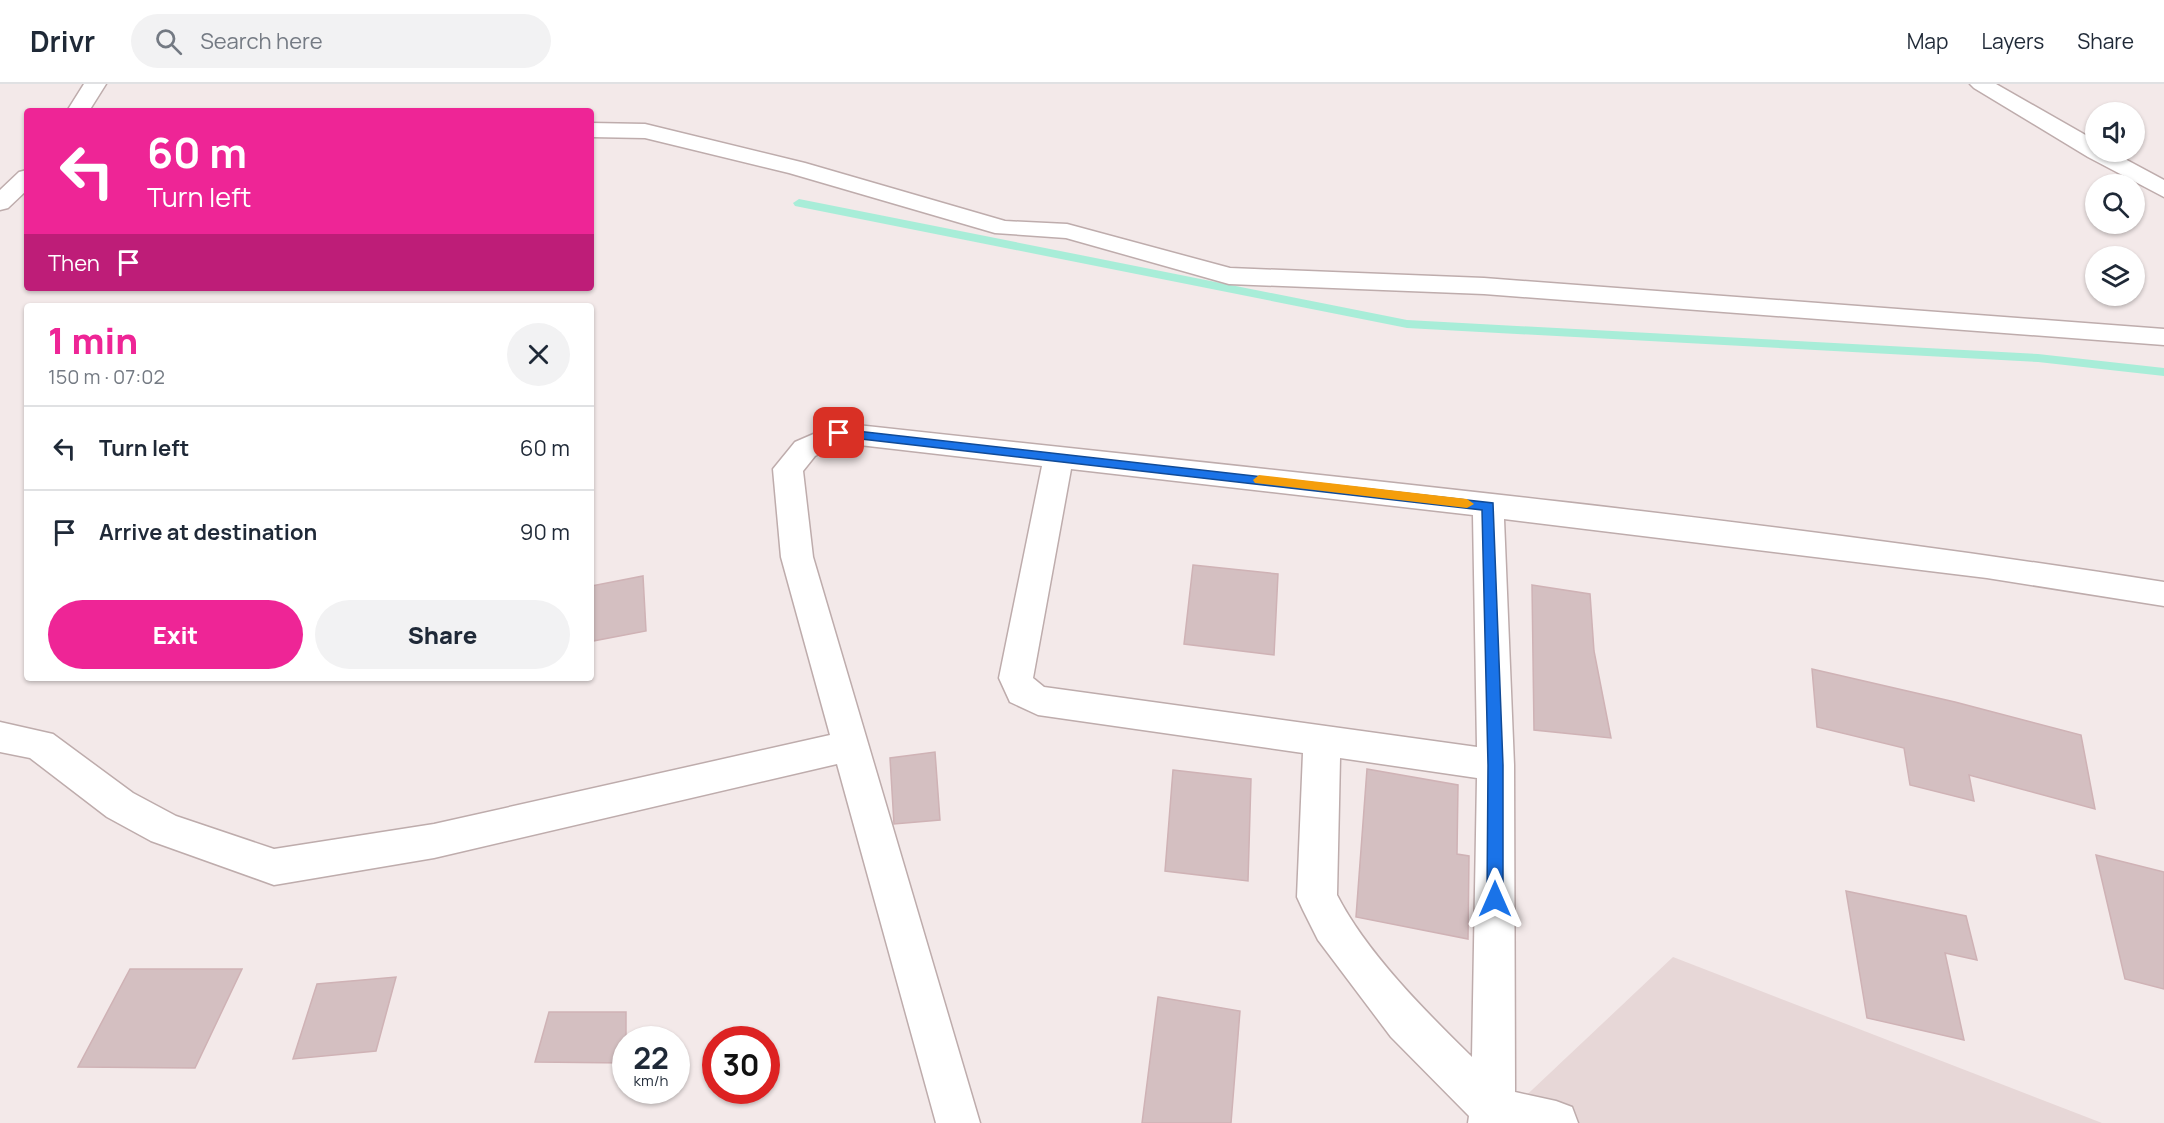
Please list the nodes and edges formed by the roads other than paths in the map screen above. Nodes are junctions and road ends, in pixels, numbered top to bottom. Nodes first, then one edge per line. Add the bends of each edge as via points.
1 (95, 84) edge
2 (1981, 84) edge
3 (80, 108) edge
4 (594, 130) edge
5 (2085, 145) edge
6 (2115, 162) edge
7 (24, 180) edge
8 (2164, 190) edge
9 (0, 203) edge
10 (2164, 338) edge
11 (1059, 456) junction
12 (1488, 506) junction
13 (2164, 594) edge
14 (0, 737) edge
15 (1322, 740) junction
16 (852, 745) junction
17 (1496, 765) junction
18 (1491, 1116) edge
19 (958, 1123) edge
20 (1556, 1123) edge

1 - 3 street
2 - 5 street
4 - 10 street via 645,131 797,168 1004,228 1066,231 1229,276 1508,287
6 - 8 street
7 - 9 street
11 - 12 street
11 - 15 street via 1016,678 1022,692 1038,701
11 - 16 street via 839,433 805,449 788,469 797,557
12 - 13 street via 1987,566
12 - 17 street
14 - 16 street via 40,745 120,805 164,829 274,867 434,841
15 - 17 street
15 - 18 street via 1317,897 1332,927 1406,1022
16 - 19 street
17 - 18 street
18 - 20 street

